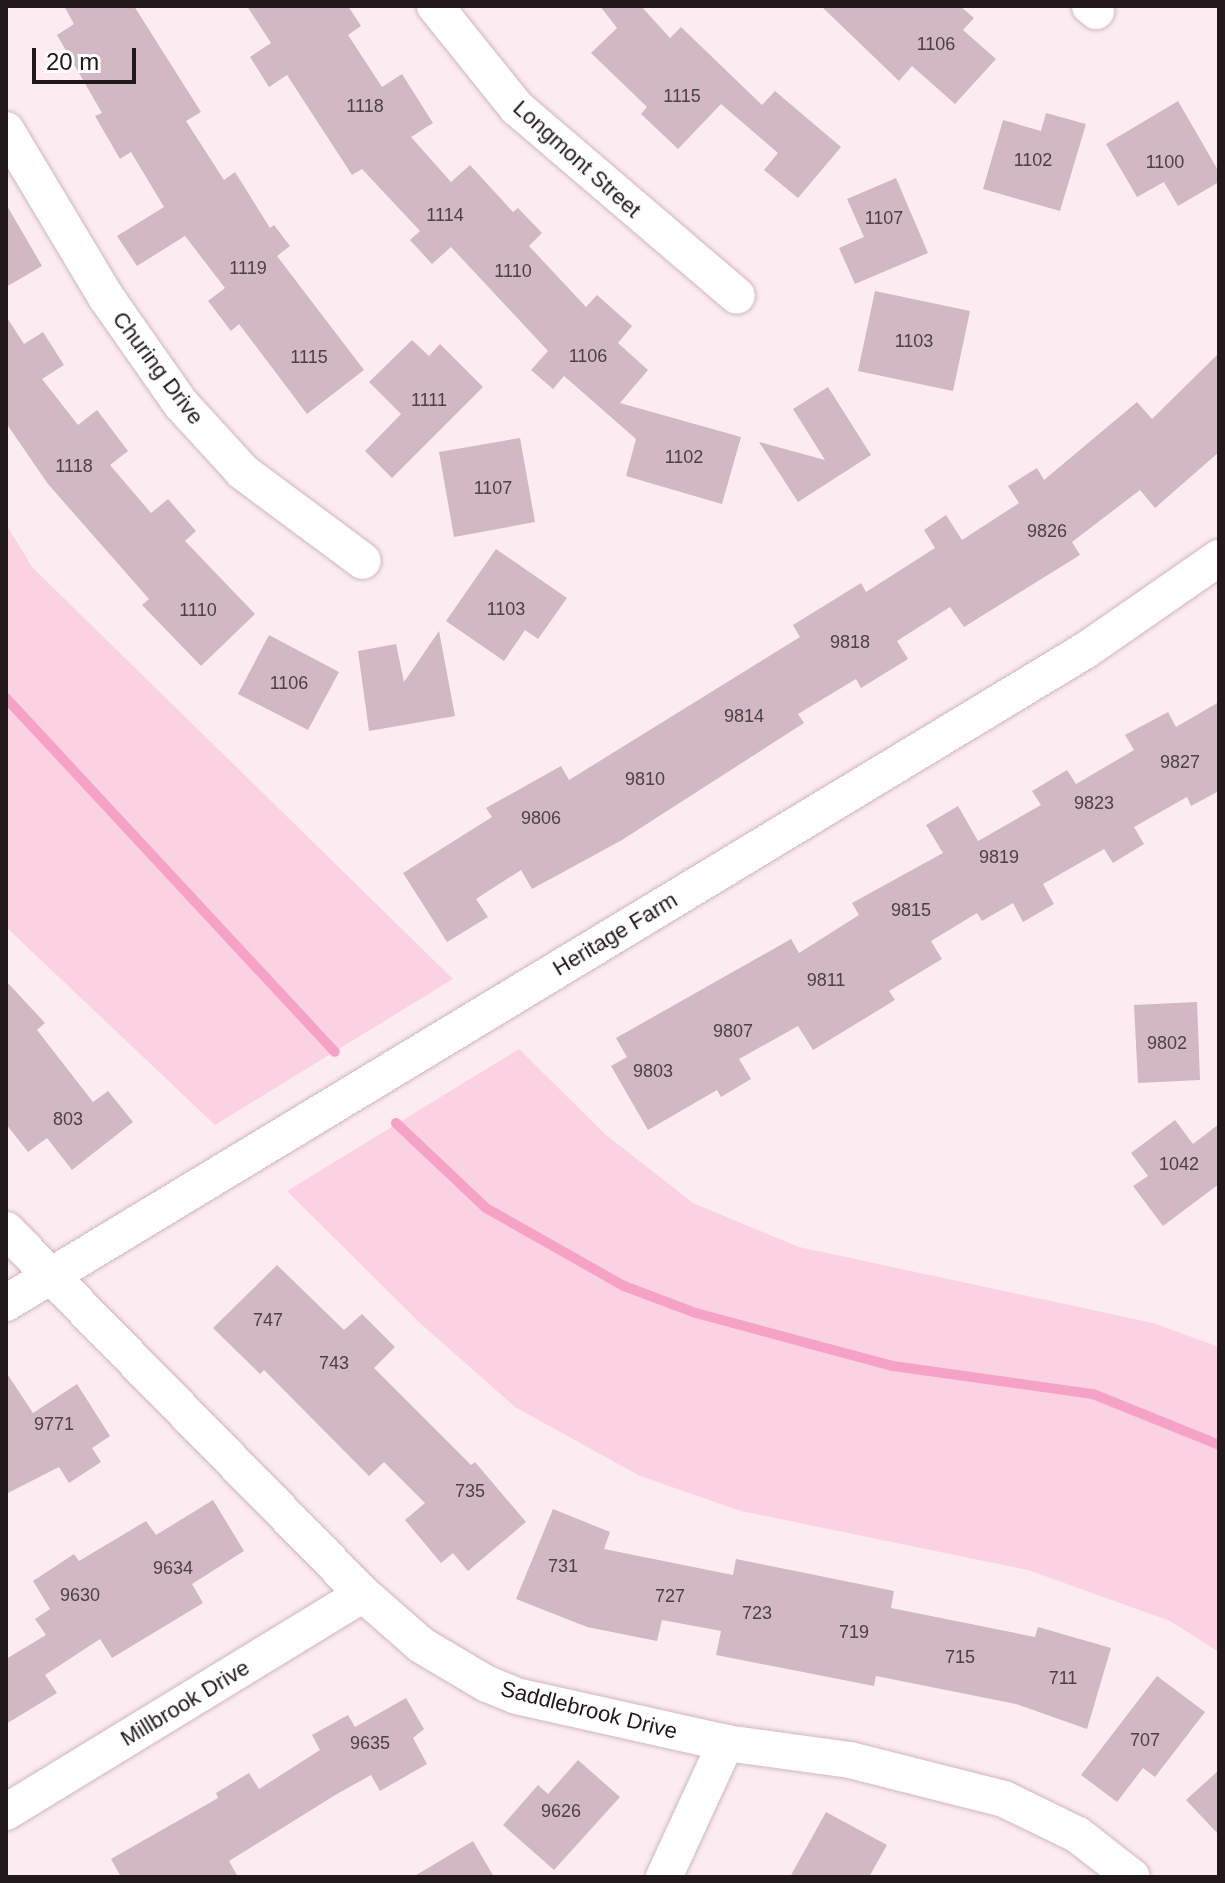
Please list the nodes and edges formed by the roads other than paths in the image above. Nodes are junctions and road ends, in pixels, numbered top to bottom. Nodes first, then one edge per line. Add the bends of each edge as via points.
1 (435, 6) edge
2 (6, 130) edge
3 (737, 296) dead end
4 (1219, 558) edge
5 (363, 561) dead end
6 (6, 1230) edge
7 (51, 1276) junction
8 (6, 1303) edge
9 (363, 1594) junction
10 (726, 1743) junction
11 (6, 1812) edge
12 (664, 1877) edge
13 (1132, 1877) edge

1 - 3 street, Longmont Street via 472,58 528,118
2 - 5 street, Churing Drive via 106,297 181,404 243,472
4 - 7 street, Heritage Farm via 1086,650
6 - 7 street, Saddlebrook Drive
7 - 8 street, Heritage Farm
7 - 9 street, Saddlebrook Drive
9 - 10 street, Saddlebrook Drive via 421,1645 516,1696
9 - 11 street, Millbrook Drive
10 - 12 street
10 - 13 street, Saddlebrook Drive via 850,1760 1004,1799 1078,1835

